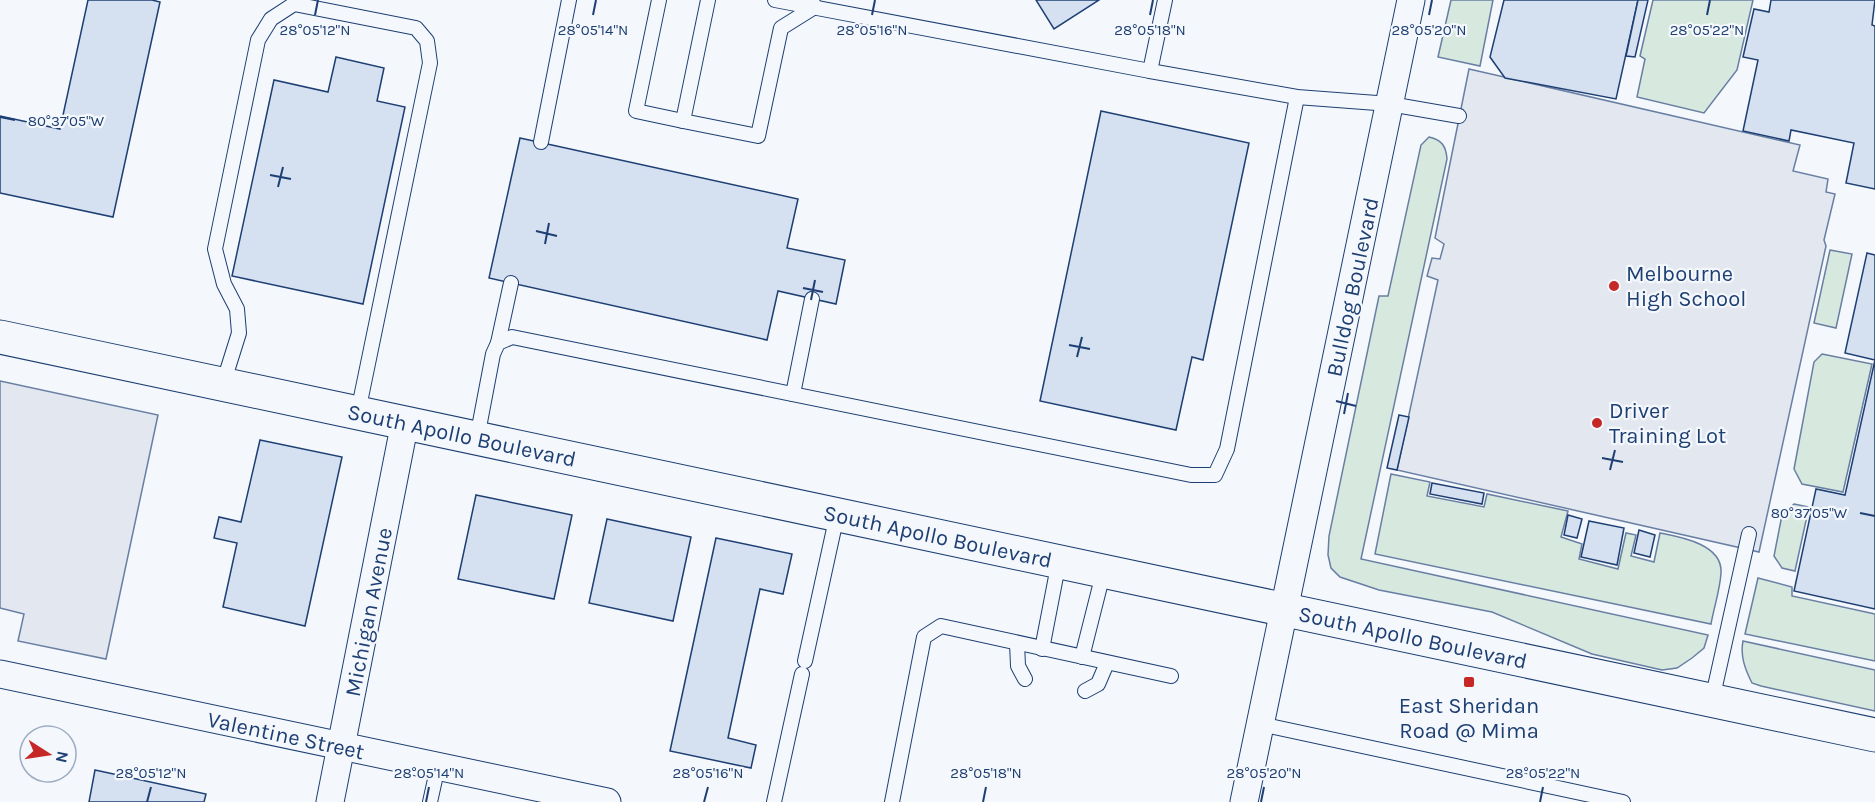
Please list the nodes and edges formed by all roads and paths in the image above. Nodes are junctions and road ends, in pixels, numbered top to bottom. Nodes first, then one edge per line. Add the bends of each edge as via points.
1 (569, 0) edge
2 (659, 0) edge
3 (708, 0) edge
4 (775, 0) edge
5 (1165, 0) edge
6 (1411, 0) edge
7 (814, 4) edge
8 (1150, 71) junction
9 (1297, 97) junction
10 (1390, 104) junction
11 (1459, 116) dead end
12 (683, 121) junction
13 (541, 142) dead end
14 (511, 283) dead end
15 (812, 299) dead end
16 (0, 337) edge
17 (498, 343) junction
18 (223, 384) junction
19 (793, 394) junction
20 (358, 412) junction
21 (405, 422) junction
22 (477, 438) junction
23 (837, 515) junction
24 (1749, 534) dead end
25 (1059, 561) junction
26 (1104, 570) junction
27 (1285, 609) junction
28 (1017, 643) junction
29 (1042, 649) junction
30 (1082, 657) junction
31 (1107, 663) junction
32 (0, 674) edge
33 (1171, 676) dead end
34 (1025, 679) dead end
35 (1085, 691) dead end
36 (1712, 700) junction
37 (1260, 724) junction
38 (1875, 735) edge
39 (341, 746) junction
40 (438, 766) junction
41 (330, 802) edge
42 (430, 802) edge
43 (607, 802) edge
44 (774, 802) edge
45 (892, 802) edge
46 (1244, 802) edge
47 (1623, 802) edge

1 - 13 lane
2 - 12 lane via 636,111
3 - 12 lane
4 - 7 lane
5 - 8 lane
6 - 10 street, Bulldog Boulevard
7 - 8 lane
7 - 12 lane via 781,28 758,136
8 - 9 lane
9 - 10 lane
9 - 19 lane via 1227,449 1215,475 1191,475
10 - 11 lane
10 - 27 street, Bulldog Boulevard
14 - 17 lane
15 - 19 lane
16 - 18 street, South Apollo Boulevard
17 - 19 lane via 512,337
17 - 22 lane
18 - 20 street, South Apollo Boulevard
18 - 20 lane via 239,333 237,309 224,284 215,249 258,40 271,19 294,4 416,28 427,41 430,63
20 - 21 street, South Apollo Boulevard
21 - 22 street, South Apollo Boulevard
21 - 39 street, Michigan Avenue
22 - 23 street, South Apollo Boulevard
23 - 25 street, South Apollo Boulevard
23 - 44 lane
24 - 36 lane
25 - 26 street, South Apollo Boulevard
25 - 29 lane
26 - 27 street, South Apollo Boulevard
26 - 30 lane
27 - 36 street, South Apollo Boulevard
27 - 37 street, Bulldog Boulevard
28 - 29 lane
28 - 34 lane via 1018,666
28 - 45 lane via 941,626 924,637
29 - 30 lane
30 - 31 lane
31 - 33 lane
31 - 35 lane via 1098,684
32 - 39 street, Valentine Street
36 - 38 street, South Apollo Boulevard
37 - 46 street, Bulldog Boulevard
37 - 47 lane
39 - 40 street, Valentine Street
39 - 41 street, Michigan Avenue
40 - 42 lane
40 - 43 street, Valentine Street

